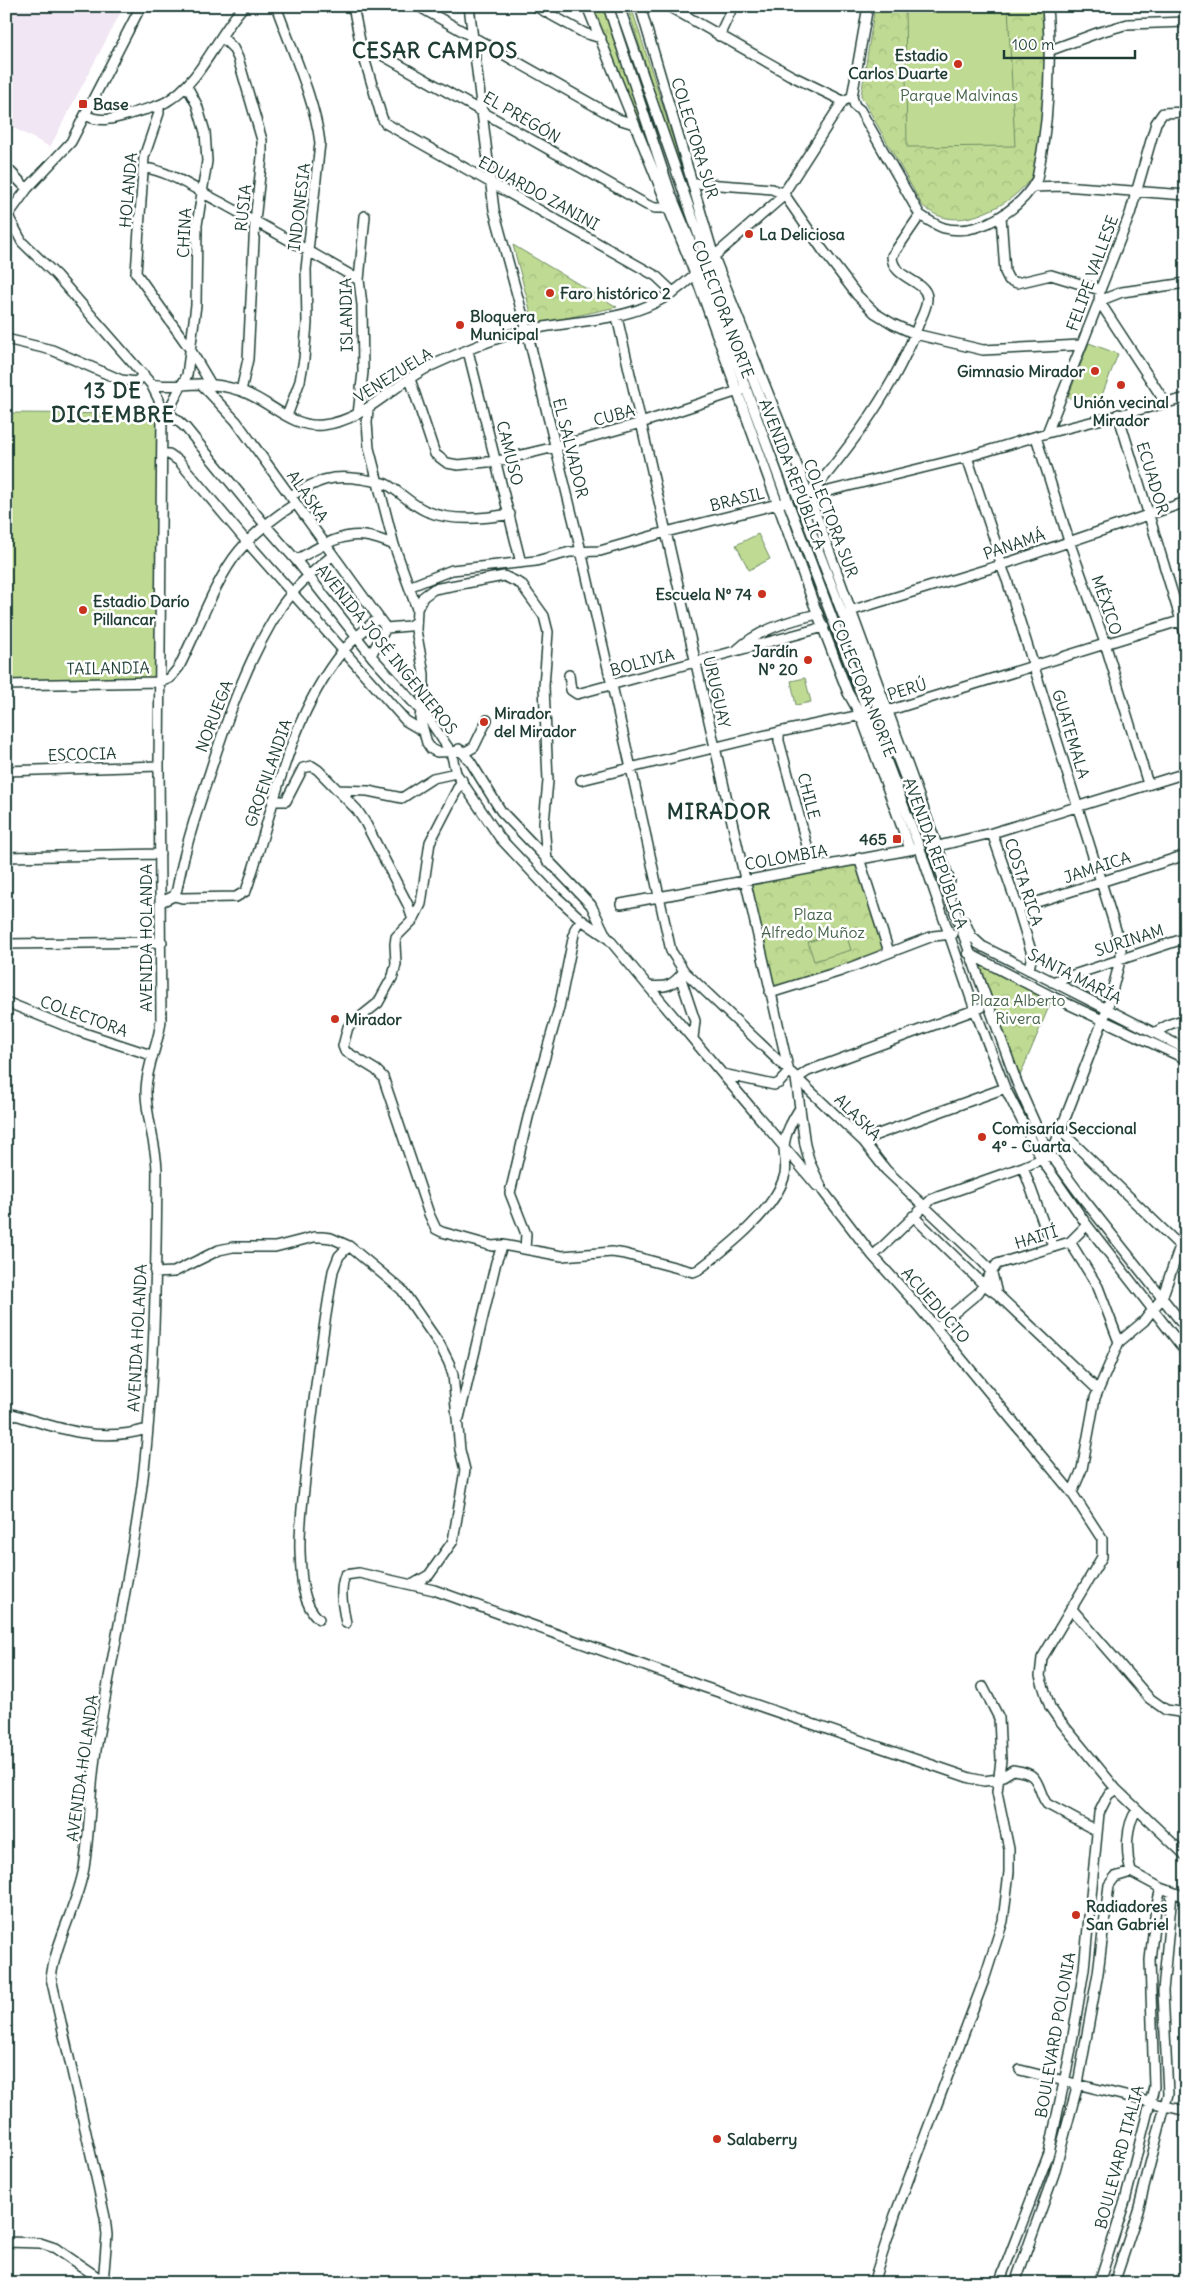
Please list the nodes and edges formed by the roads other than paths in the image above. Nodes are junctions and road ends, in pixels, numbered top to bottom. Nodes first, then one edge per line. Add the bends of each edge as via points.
1 (141, 6) edge
2 (244, 6) edge
3 (276, 6) edge
4 (353, 6) edge
5 (418, 6) edge
6 (469, 6) edge
7 (536, 6) edge
8 (587, 6) edge
9 (608, 6) edge
10 (619, 6) edge
11 (640, 6) edge
12 (668, 6) edge
13 (733, 6) edge
14 (868, 6) edge
15 (1047, 6) edge
16 (1186, 22) edge
17 (719, 36) junction
18 (222, 37) junction
19 (601, 38) junction
20 (472, 39) junction
21 (1051, 50) junction
22 (362, 51) junction
23 (187, 86) junction
24 (848, 99) junction
25 (159, 105) junction
26 (480, 110) junction
27 (1186, 112) edge
28 (85, 115) junction
29 (634, 124) junction
30 (6, 167) edge
31 (144, 168) junction
32 (489, 182) junction
33 (693, 183) junction
34 (1033, 188) junction
35 (27, 189) junction
36 (1135, 191) junction
37 (202, 192) junction
38 (784, 194) junction
39 (1186, 195) edge
40 (667, 208) junction
41 (7, 215) edge
42 (920, 215) junction
43 (365, 216) dead end
44 (1001, 216) junction
45 (255, 221) junction
46 (308, 250) junction
47 (705, 265) junction
48 (359, 280) junction
49 (1186, 283) edge
50 (1100, 290) junction
51 (674, 293) junction
52 (1099, 301) junction
53 (617, 317) junction
54 (527, 330) junction
55 (915, 334) junction
56 (6, 339) edge
57 (1081, 345) junction
58 (190, 349) junction
59 (468, 351) junction
60 (144, 375) junction
61 (410, 379) junction
62 (151, 384) junction
63 (201, 384) junction
64 (183, 386) junction
65 (212, 386) junction
66 (741, 390) junction
67 (241, 391) junction
68 (1186, 398) edge
69 (1165, 402) junction
70 (368, 409) junction
71 (168, 412) junction
72 (358, 414) junction
73 (1118, 414) junction
74 (287, 416) junction
75 (641, 423) junction
76 (162, 426) junction
77 (1047, 433) junction
78 (1036, 437) junction
79 (554, 447) junction
80 (162, 454) junction
81 (967, 458) junction
82 (497, 461) junction
83 (378, 482) junction
84 (804, 498) junction
85 (293, 500) junction
86 (1186, 502) edge
87 (783, 503) junction
88 (510, 514) junction
89 (1148, 516) junction
90 (266, 526) junction
91 (666, 532) junction
92 (1069, 541) junction
93 (247, 542) junction
94 (394, 544) junction
95 (324, 545) junction
96 (581, 551) junction
97 (332, 556) junction
98 (296, 560) junction
99 (521, 563) junction
100 (1001, 565) junction
101 (308, 576) junction
102 (411, 586) junction
103 (292, 593) junction
104 (417, 608) junction
105 (850, 610) junction
106 (818, 614) junction
107 (378, 618) junction
108 (1183, 619) edge
109 (416, 622) junction
110 (824, 627) junction
111 (386, 628) junction
112 (356, 637) junction
113 (1186, 637) edge
114 (1105, 643) junction
115 (344, 650) junction
116 (735, 652) junction
117 (371, 655) junction
118 (695, 663) junction
119 (1034, 665) junction
120 (569, 675) dead end
121 (160, 682) junction
122 (6, 685) edge
123 (612, 685) junction
124 (420, 712) junction
125 (884, 712) junction
126 (864, 714) junction
127 (487, 720) dead end
128 (423, 732) junction
129 (779, 732) junction
130 (444, 740) junction
131 (714, 748) junction
132 (452, 752) junction
133 (462, 752) junction
134 (159, 766) junction
135 (631, 768) junction
136 (6, 771) edge
137 (1186, 772) edge
138 (459, 776) junction
139 (581, 780) dead end
140 (1148, 784) junction
141 (338, 790) junction
142 (272, 801) junction
143 (1078, 806) junction
144 (992, 833) junction
145 (936, 847) junction
146 (910, 849) junction
147 (920, 849) junction
148 (160, 854) junction
149 (1186, 855) edge
150 (6, 857) edge
151 (858, 858) junction
152 (547, 861) junction
153 (813, 868) junction
154 (746, 879) junction
155 (1101, 881) junction
156 (174, 896) junction
157 (658, 896) junction
158 (161, 902) junction
159 (621, 904) dead end
160 (1018, 908) junction
161 (413, 920) junction
162 (581, 920) junction
163 (949, 934) junction
164 (963, 936) junction
165 (608, 938) junction
166 (1186, 938) edge
167 (162, 942) junction
168 (6, 944) edge
169 (983, 947) junction
170 (956, 950) junction
171 (888, 952) junction
172 (970, 953) junction
173 (1122, 957) junction
174 (1029, 970) junction
175 (682, 973) junction
176 (1052, 982) junction
177 (648, 986) junction
178 (770, 993) junction
179 (6, 1002) edge
180 (988, 1005) junction
181 (975, 1010) junction
182 (1107, 1010) junction
183 (1186, 1019) edge
184 (1102, 1020) junction
185 (1154, 1033) junction
186 (693, 1038) junction
187 (1186, 1049) edge
188 (151, 1055) junction
189 (1186, 1059) edge
190 (789, 1072) junction
191 (723, 1074) junction
192 (796, 1079) junction
193 (1006, 1088) junction
194 (800, 1108) junction
195 (1060, 1130) junction
196 (864, 1142) junction
197 (784, 1149) junction
198 (1052, 1155) junction
199 (1042, 1160) junction
200 (1023, 1167) junction
201 (826, 1197) junction
202 (924, 1206) junction
203 (913, 1216) junction
204 (1087, 1225) junction
205 (1186, 1229) edge
206 (1070, 1242) junction
207 (1182, 1243) edge
208 (503, 1245) junction
209 (350, 1246) junction
210 (1054, 1247) junction
211 (525, 1249) junction
212 (873, 1256) junction
213 (155, 1273) junction
214 (992, 1273) junction
215 (983, 1284) junction
216 (997, 1294) junction
217 (1162, 1298) junction
218 (1153, 1310) junction
219 (936, 1328) junction
220 (1186, 1328) edge
221 (1119, 1342) junction
222 (1186, 1352) edge
223 (1098, 1390) junction
224 (6, 1412) edge
225 (458, 1425) junction
226 (147, 1429) junction
227 (1072, 1493) junction
228 (412, 1585) junction
229 (1071, 1608) junction
230 (319, 1619) dead end
231 (346, 1623) dead end
232 (983, 1687) dead end
233 (1186, 1713) edge
234 (998, 1779) junction
235 (1116, 1789) junction
236 (1137, 1810) junction
237 (1097, 1831) junction
238 (1186, 1856) edge
239 (1131, 1872) junction
240 (1161, 1888) junction
241 (1172, 1893) junction
242 (1186, 1897) edge
243 (1020, 2070) dead end
244 (1064, 2081) junction
245 (1078, 2084) junction
246 (1150, 2102) junction
247 (1166, 2106) junction
248 (1186, 2111) edge
249 (6, 2242) edge
250 (104, 2282) edge
251 (873, 2283) edge
252 (999, 2283) edge
253 (1015, 2283) edge
254 (1099, 2283) edge
255 (1114, 2283) edge

1 - 28 street
2 - 18 street
3 - 46 street, INDONESIA via 319,130 320,160
4 - 22 street
5 - 20 street
6 - 20 street, EL SALVADOR
7 - 19 street via 584,34
8 - 19 street, COLECTORA NORTE
9 - 47 street via 670,192
10 - 47 street
11 - 33 street, COLECTORA SUR
12 - 17 street
13 - 17 street
14 - 24 street
15 - 21 street
16 - 21 street via 1128,24
17 - 24 street
18 - 23 street
18 - 45 street, RUSIA via 238,58 262,140
19 - 29 street, COLECTORA NORTE
20 - 26 street, EL SALVADOR
20 - 29 street via 618,119
21 - 34 street via 1050,104 1038,179
22 - 26 street, EL PREGÓN via 382,55
22 - 32 street, EDUARDO ZANINI via 385,123
23 - 25 street
23 - 37 street, CHINA via 197,105 207,145
24 - 38 street, VENEZUELA
24 - 42 street via 860,110
25 - 28 street via 108,119 98,120
25 - 31 street, HOLANDA
26 - 32 street, EL SALVADOR
26 - 40 street, EL PREGÓN via 647,205
27 - 36 street, FELIPE VALLESE via 1164,113 1156,123
28 - 35 street via 71,142
29 - 40 street, COLECTORA NORTE
30 - 35 street
31 - 37 street via 157,170
31 - 58 street, HOLANDA via 136,273
32 - 51 street, EDUARDO ZANINI via 656,276
32 - 54 street, EL SALVADOR
33 - 38 street via 772,190
33 - 47 street, COLECTORA SUR
34 - 36 street via 1063,186
34 - 44 street
35 - 41 street
36 - 39 street
36 - 50 street, FELIPE VALLESE via 1130,214
37 - 45 street
37 - 58 street, CHINA via 197,225 196,305
38 - 47 street, VENEZUELA
38 - 55 street, FELIPE VALLESE via 857,295 875,313
40 - 47 street, COLECTORA NORTE
41 - 60 street via 22,242 56,275
42 - 44 street via 933,224 957,229 988,223
42 - 55 street via 892,256 896,270 926,293 927,299
43 - 48 street, ISLANDIA
44 - 50 street via 1005,272 1009,280 1017,283 1051,275
45 - 46 street
45 - 67 street, RUSIA via 248,359
46 - 48 street
46 - 74 street, INDONESIA via 304,359
47 - 51 street, VENEZUELA
47 - 66 street, COLECTORA NORTE
47 - 84 street, COLECTORA SUR
48 - 72 street, ISLANDIA via 362,372
49 - 52 street via 1122,292
50 - 52 street, FELIPE VALLESE
51 - 53 street, VENEZUELA via 653,305
52 - 57 street, FELIPE VALLESE
52 - 69 street
53 - 54 street, VENEZUELA
53 - 75 street, URUGUAY
54 - 59 street, VENEZUELA
54 - 79 street, EL SALVADOR
55 - 57 street, FELIPE VALLESE via 983,350
55 - 84 street via 875,411 846,452
56 - 60 street via 52,350 126,381 136,382
57 - 77 street
58 - 64 street, CHINA
58 - 65 street
59 - 61 street, VENEZUELA via 426,368
59 - 82 street, CAMUSO
60 - 62 street
61 - 70 street, VENEZUELA
61 - 82 street, CUBA via 435,454 447,463 458,465
62 - 64 street, VENEZUELA
62 - 76 street, AVENIDA HOLANDA via 159,400
63 - 64 street, VENEZUELA
63 - 65 street, VENEZUELA
63 - 85 street, ALASKA via 236,421
64 - 71 street, CHINA
65 - 67 street, VENEZUELA
66 - 75 street, CUBA
66 - 87 street, COLECTORA NORTE
67 - 74 street, VENEZUELA
68 - 69 street, BRASIL
69 - 73 street, BRASIL
70 - 72 street, VENEZUELA
70 - 83 street via 369,448
71 - 76 street, CHINA
71 - 90 street, AVENIDA JOSÉ INGENIEROS via 186,428
72 - 74 street, VENEZUELA via 321,426 308,425
73 - 77 street, BRASIL
73 - 89 street, ECUADOR
75 - 79 street, CUBA
75 - 91 street, URUGUAY
76 - 80 street, AVENIDA HOLANDA
77 - 78 street, BRASIL
78 - 81 street, BRASIL
78 - 92 street, MÉXICO
79 - 82 street, CUBA
79 - 96 street, EL SALVADOR
80 - 93 street via 169,454 179,461
80 - 121 street, AVENIDA HOLANDA
81 - 84 street, BRASIL
81 - 100 street, GUATEMALA
82 - 88 street, CAMUSO
83 - 85 street, TAILANDIA via 335,476 323,479
83 - 88 street, TAILANDIA via 393,488 426,511 439,515 475,518
83 - 94 street
84 - 87 street, BRASIL
84 - 105 street, COLECTORA SUR
84 - 125 street, AVENIDA REPÚBLICA
85 - 90 street, TAILANDIA
85 - 95 street, ALASKA
86 - 89 street, PANAMÁ
87 - 91 street, BRASIL
87 - 106 street, COLECTORA NORTE
87 - 126 street, AVENIDA REPÚBLICA
88 - 99 street, CAMUSO
89 - 92 street, PANAMÁ
89 - 108 street, ECUADOR
90 - 93 street, TAILANDIA
90 - 98 street, AVENIDA JOSÉ INGENIEROS
91 - 96 street, BRASIL via 600,551
91 - 118 street, URUGUAY
92 - 100 street, PANAMÁ
92 - 114 street, MÉXICO
93 - 103 street
93 - 121 street, TAILANDIA via 229,564 179,667 170,678
94 - 95 street via 364,535
94 - 102 street
95 - 97 street, ALASKA
95 - 98 street
96 - 99 street, BRASIL
96 - 123 street, EL SALVADOR
97 - 101 street, NORUEGA
97 - 107 street, ALASKA
98 - 101 street, AVENIDA JOSÉ INGENIEROS
99 - 102 street, BRASIL via 452,570
100 - 105 street, PANAMÁ
100 - 119 street, GUATEMALA
101 - 103 street, NORUEGA
101 - 112 street, AVENIDA JOSÉ INGENIEROS
102 - 104 street
103 - 115 street
103 - 156 street, NORUEGA via 266,635 232,709 187,840
104 - 109 street
104 - 152 street via 423,597 434,589 504,576 521,584 544,616 548,632 544,686
105 - 125 street, COLECTORA SUR
106 - 110 street, COLECTORA NORTE
106 - 116 street, BOLIVIA via 751,638
107 - 111 street, ALASKA
107 - 112 street, GROENLANDIA
108 - 113 street, ECUADOR
108 - 114 street, PERÚ
109 - 111 street via 409,626
109 - 124 street via 424,674
110 - 116 street, BOLIVIA
110 - 126 street, COLECTORA NORTE via 848,693
111 - 117 street
112 - 115 street, GROENLANDIA
112 - 117 street, AVENIDA JOSÉ INGENIEROS
114 - 119 street, PERÚ
114 - 140 street, MÉXICO
115 - 128 street via 406,721
115 - 142 street, GROENLANDIA via 298,728
116 - 118 street, BOLIVIA
117 - 124 street, AVENIDA JOSÉ INGENIEROS
118 - 123 street, BOLIVIA
118 - 131 street, URUGUAY
119 - 125 street, PERÚ
119 - 143 street, GUATEMALA
120 - 123 street, BOLIVIA via 571,690 577,694
121 - 122 street, TAILANDIA
121 - 134 street, AVENIDA HOLANDA
123 - 135 street, EL SALVADOR
124 - 128 street
124 - 130 street, AVENIDA JOSÉ INGENIEROS
125 - 126 street, PERÚ
125 - 145 street, COLECTORA SUR
126 - 129 street, PERÚ
126 - 146 street, COLECTORA NORTE
126 - 147 street, AVENIDA REPÚBLICA
127 - 133 street via 474,747
128 - 132 street via 431,749
129 - 131 street, PERÚ
129 - 153 street, CHILE
130 - 132 street, AVENIDA JOSÉ INGENIEROS
130 - 133 street
131 - 135 street, PERÚ
131 - 154 street, URUGUAY
132 - 133 street
132 - 138 street, AVENIDA JOSÉ INGENIEROS
133 - 152 street via 502,811
134 - 136 street, ESCOCIA
134 - 148 street, AVENIDA HOLANDA
135 - 139 street, PERÚ
135 - 157 street, EL SALVADOR
137 - 140 street
138 - 141 street via 433,778 402,798 368,791
138 - 161 street via 430,842 421,904
138 - 162 street, AVENIDA JOSÉ INGENIEROS via 500,838
140 - 143 street
141 - 142 street via 318,770 307,766 300,772 286,801
141 - 161 street via 365,822
142 - 156 street, GROENLANDIA via 246,891 236,897
143 - 144 street
143 - 155 street, GUATEMALA
144 - 145 street
144 - 160 street, COSTA RICA
145 - 147 street, COLOMBIA
145 - 164 street, AVENIDA REPÚBLICA
145 - 169 street, COLECTORA SUR via 967,929
146 - 147 street, COLOMBIA
146 - 151 street, COLOMBIA
147 - 163 street, AVENIDA REPÚBLICA
148 - 150 street
148 - 158 street, AVENIDA HOLANDA
149 - 155 street, JAMAICA
151 - 153 street, COLOMBIA
151 - 171 street
152 - 165 street via 591,905
153 - 154 street, COLOMBIA
154 - 157 street, COLOMBIA
154 - 178 street, URUGUAY
155 - 160 street, JAMAICA
155 - 173 street, GUATEMALA
156 - 158 street
157 - 159 street, COLOMBIA
157 - 175 street, EL SALVADOR via 667,941
158 - 167 street, AVENIDA HOLANDA
160 - 174 street, COSTA RICA via 1032,954
161 - 208 street via 396,937 396,964 387,991 378,1003 348,1027 343,1046 345,1051 383,1077 436,1228 480,1244
162 - 165 street, AVENIDA JOSÉ INGENIEROS
162 - 211 street via 575,929 559,1008 510,1193 526,1234
163 - 164 street, SANTA MARÍA
163 - 170 street, AVENIDA REPÚBLICA
163 - 171 street, SANTA MARÍA via 933,936
164 - 169 street, SANTA MARÍA
164 - 172 street, AVENIDA REPÚBLICA
165 - 177 street, AVENIDA JOSÉ INGENIEROS
166 - 173 street, SURINAM
167 - 168 street
167 - 188 street, AVENIDA HOLANDA via 161,1028
169 - 174 street, SANTA MARÍA
170 - 172 street, SANTA MARÍA
170 - 181 street, AVENIDA REPÚBLICA
171 - 178 street, SANTA MARÍA via 841,971
172 - 180 street, AVENIDA REPÚBLICA
172 - 184 street, SANTA MARÍA
173 - 176 street, SURINAM
173 - 182 street, GUATEMALA
174 - 176 street, SANTA MARÍA
175 - 177 street via 669,986
175 - 186 street via 695,1021
175 - 190 street, ALASKA
176 - 182 street, SANTA MARÍA
177 - 186 street, AVENIDA JOSÉ INGENIEROS
178 - 190 street, URUGUAY
179 - 188 street, COLECTORA via 78,1031
180 - 181 street
180 - 198 street, AVENIDA REPÚBLICA via 1017,1083
181 - 192 street via 808,1071
181 - 193 street, AVENIDA REPÚBLICA
182 - 184 street, GUATEMALA
182 - 185 street, SANTA MARÍA
183 - 185 street
184 - 189 street, SANTA MARÍA
184 - 195 street, GUATEMALA
185 - 187 street, SANTA MARÍA
186 - 191 street, AVENIDA JOSÉ INGENIEROS
188 - 213 street, AVENIDA HOLANDA via 146,1089 157,1156
190 - 191 street via 774,1085
190 - 192 street, ALASKA
191 - 197 street, AVENIDA JOSÉ INGENIEROS
192 - 194 street, ACUEDUCTO
192 - 196 street, ALASKA
193 - 196 street
193 - 199 street, AVENIDA REPÚBLICA
194 - 197 street via 787,1133
194 - 201 street, ACUEDUCTO via 810,1163
195 - 198 street, GUATEMALA
195 - 207 street
196 - 202 street, ALASKA via 886,1170
197 - 201 street, AVENIDA JOSÉ INGENIEROS
197 - 211 street via 785,1174 768,1206 693,1272 612,1252 568,1256
198 - 199 street
198 - 217 street, AVENIDA REPÚBLICA
199 - 200 street
199 - 204 street, AVENIDA REPÚBLICA
200 - 202 street via 940,1196
200 - 210 street
201 - 212 street, ACUEDUCTO
202 - 203 street
202 - 214 street, ALASKA
203 - 212 street
203 - 215 street
204 - 206 street, HAITÍ
204 - 218 street, AVENIDA REPÚBLICA
205 - 207 street
206 - 210 street, HAITÍ
206 - 221 street via 1098,1288
207 - 217 street
208 - 211 street
208 - 225 street via 496,1262
209 - 213 street via 331,1238 314,1237 275,1246 233,1248 220,1250 174,1272
209 - 225 street via 402,1290 440,1345 453,1376
209 - 230 street via 339,1256 333,1272 314,1388 304,1489 301,1574 311,1612
210 - 214 street, HAITÍ via 997,1264
212 - 219 street, ACUEDUCTO
213 - 226 street, AVENIDA HOLANDA
214 - 215 street, HAITÍ
214 - 216 street
215 - 216 street
215 - 219 street, HAITÍ via 978,1293
216 - 223 street
217 - 218 street
217 - 220 street, AVENIDA REPÚBLICA
218 - 221 street
218 - 222 street, AVENIDA REPÚBLICA
219 - 227 street, ACUEDUCTO
221 - 223 street
223 - 227 street via 1082,1469
224 - 226 street via 83,1434 112,1436
225 - 228 street via 465,1474 456,1534 429,1575
226 - 250 street, AVENIDA HOLANDA via 143,1478 122,1614 96,1751 84,1869 53,1960 51,1978 105,2217
227 - 229 street, ACUEDUCTO via 1098,1530 1102,1539 1102,1558
228 - 231 street via 359,1573 345,1575 342,1600
228 - 234 street via 970,1778
229 - 233 street via 1149,1698 1166,1710
229 - 235 street via 1042,1658 1040,1676 1056,1717
232 - 234 street via 998,1718 1001,1760
234 - 237 street via 1013,1770 1031,1774 1047,1804
234 - 251 street via 997,1792 1009,1849 1002,1921 987,1972 895,2215
235 - 236 street
235 - 237 street, BOULEVARD POLONIA via 1102,1804
236 - 238 street
236 - 239 street via 1129,1829 1128,1862
237 - 244 street, BOULEVARD POLONIA via 1084,1969
239 - 240 street
239 - 245 street, BOULEVARD POLONIA via 1115,1878 1109,1885 1098,1973
240 - 241 street
240 - 246 street, BOULEVARD ITALIA via 1150,1960 1155,2078
241 - 242 street
241 - 247 street, BOULEVARD ITALIA via 1163,1991 1168,2085
243 - 244 street
244 - 245 street
244 - 252 street, BOULEVARD POLONIA via 1048,2153
245 - 246 street
245 - 253 street, BOULEVARD POLONIA via 1054,2174
246 - 247 street
246 - 254 street, BOULEVARD ITALIA via 1125,2201
247 - 248 street
247 - 255 street, BOULEVARD ITALIA via 1138,2211
249 - 250 street via 40,2243 55,2248

